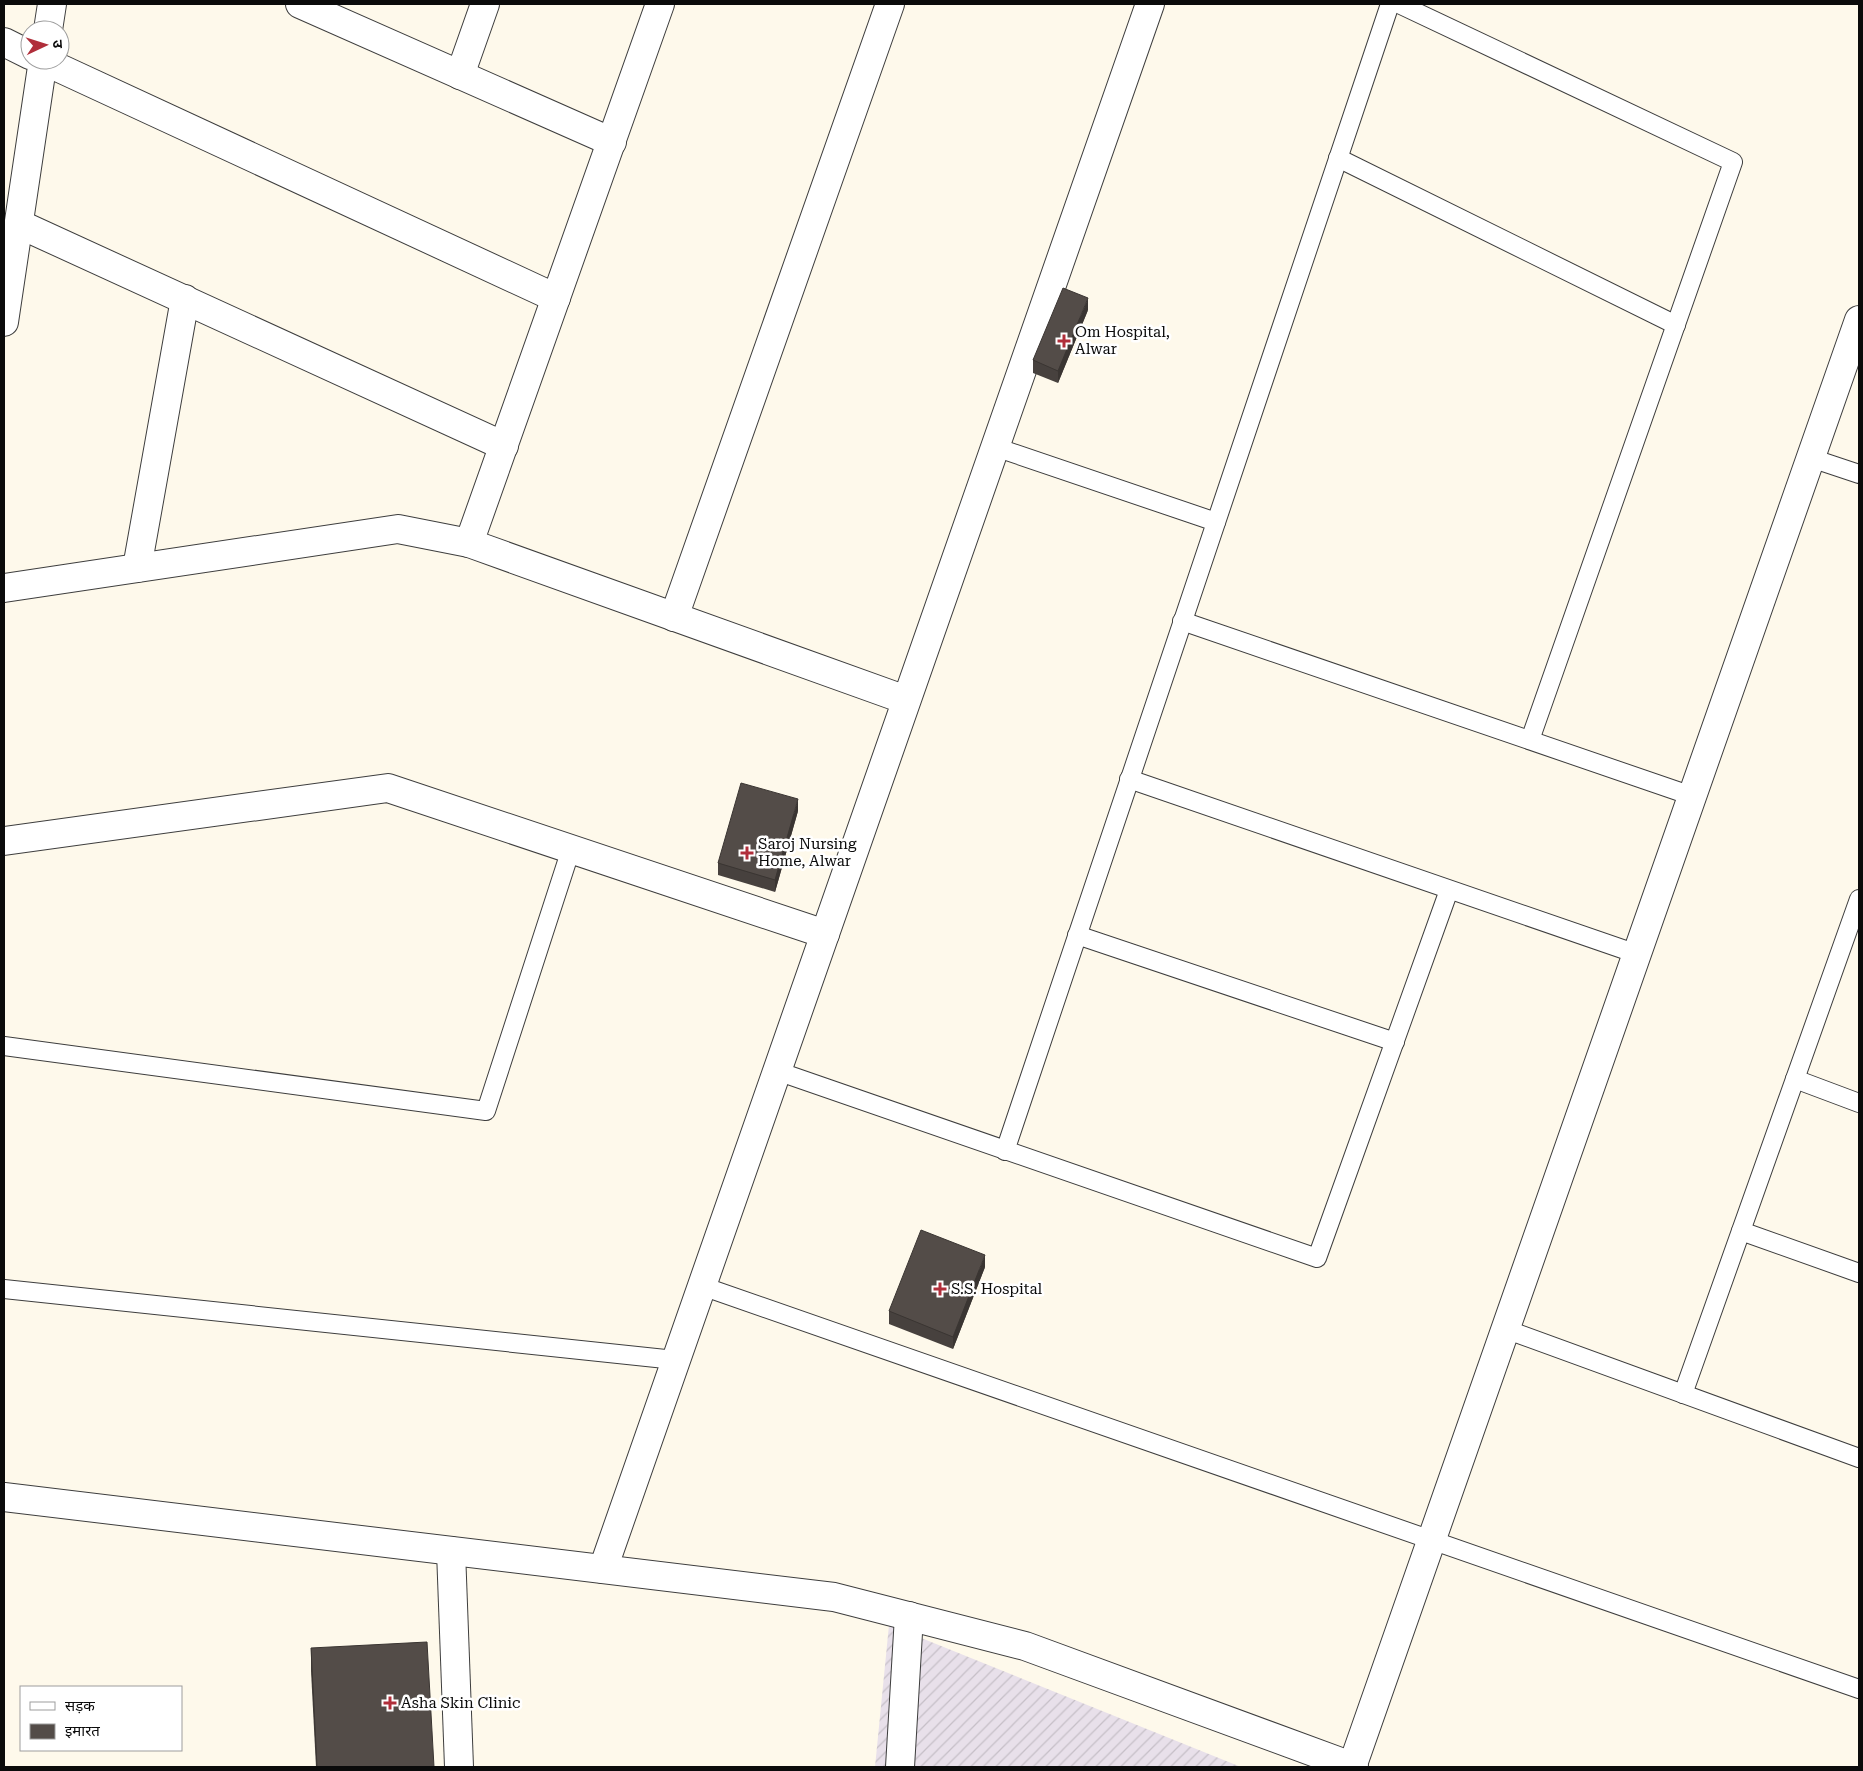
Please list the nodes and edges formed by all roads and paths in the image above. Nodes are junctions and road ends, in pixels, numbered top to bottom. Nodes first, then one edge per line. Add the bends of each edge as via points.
1 (52, 4) edge
2 (300, 4) edge
3 (485, 4) edge
4 (660, 4) edge
5 (890, 4) edge
6 (1150, 4) edge
7 (1390, 4) edge
8 (1399, 4) edge
9 (50, 20) edge
10 (4, 42) edge
11 (20, 50) edge
12 (41, 70) edge
13 (65, 70) edge
14 (460, 75) junction
15 (612, 142) junction
16 (1338, 158) junction
17 (18, 224) junction
18 (556, 298) junction
19 (185, 300) junction
20 (1859, 320) edge
21 (4, 322) edge
22 (1676, 325) junction
23 (504, 446) junction
24 (995, 447) junction
25 (1811, 458) junction
26 (1859, 474) edge
27 (1216, 522) junction
28 (469, 543) junction
29 (137, 568) junction
30 (4, 588) edge
31 (674, 617) junction
32 (1182, 621) junction
33 (906, 700) junction
34 (1530, 740) junction
35 (1129, 779) junction
36 (1692, 796) junction
37 (4, 841) edge
38 (571, 850) junction
39 (1449, 890) junction
40 (1859, 900) edge
41 (825, 934) junction
42 (1077, 935) junction
43 (1637, 954) junction
44 (1395, 1042) junction
45 (4, 1046) edge
46 (777, 1071) junction
47 (1796, 1078) junction
48 (1859, 1103) edge
49 (1004, 1151) junction
50 (1741, 1231) junction
51 (1859, 1273) edge
52 (702, 1286) junction
53 (4, 1289) edge
54 (1505, 1329) junction
55 (676, 1360) junction
56 (1683, 1394) junction
57 (1859, 1458) edge
58 (4, 1497) edge
59 (1431, 1540) junction
60 (451, 1550) junction
61 (603, 1569) junction
62 (910, 1616) junction
63 (1859, 1689) edge
64 (459, 1767) edge
65 (900, 1767) edge
66 (1352, 1767) edge

1 - 9 street
2 - 14 street
3 - 14 street
4 - 15 street
5 - 31 street
6 - 24 street
7 - 16 lane
8 - 22 lane via 1733,162
10 - 11 street
12 - 17 street
13 - 18 street
14 - 15 street
15 - 18 street
16 - 22 lane
16 - 27 lane
17 - 19 street
17 - 21 street
18 - 23 street
19 - 23 street
19 - 29 street
20 - 25 street
22 - 34 lane
23 - 28 street
24 - 27 lane
24 - 33 street
25 - 26 lane
25 - 36 street
27 - 32 lane
28 - 29 street via 398,529
28 - 31 street
29 - 30 street
31 - 33 street
32 - 34 lane
32 - 35 lane
33 - 41 street
34 - 36 lane
35 - 39 lane
35 - 42 lane
36 - 43 street
37 - 38 street via 388,788
38 - 41 street
38 - 45 lane via 486,1111
39 - 43 lane
39 - 44 lane
40 - 47 lane
41 - 46 street
42 - 44 lane
42 - 49 lane
43 - 54 street
44 - 49 lane via 1317,1258
46 - 49 lane
46 - 52 street
47 - 48 lane
47 - 50 lane
50 - 51 lane
50 - 56 lane
52 - 55 street
52 - 59 lane
53 - 55 lane
54 - 56 lane
54 - 59 street
55 - 61 street
56 - 57 lane
58 - 60 street
59 - 63 lane
59 - 66 street
60 - 61 street
60 - 64 street
61 - 62 street via 834,1597
62 - 65 street
62 - 66 street via 1025,1646

